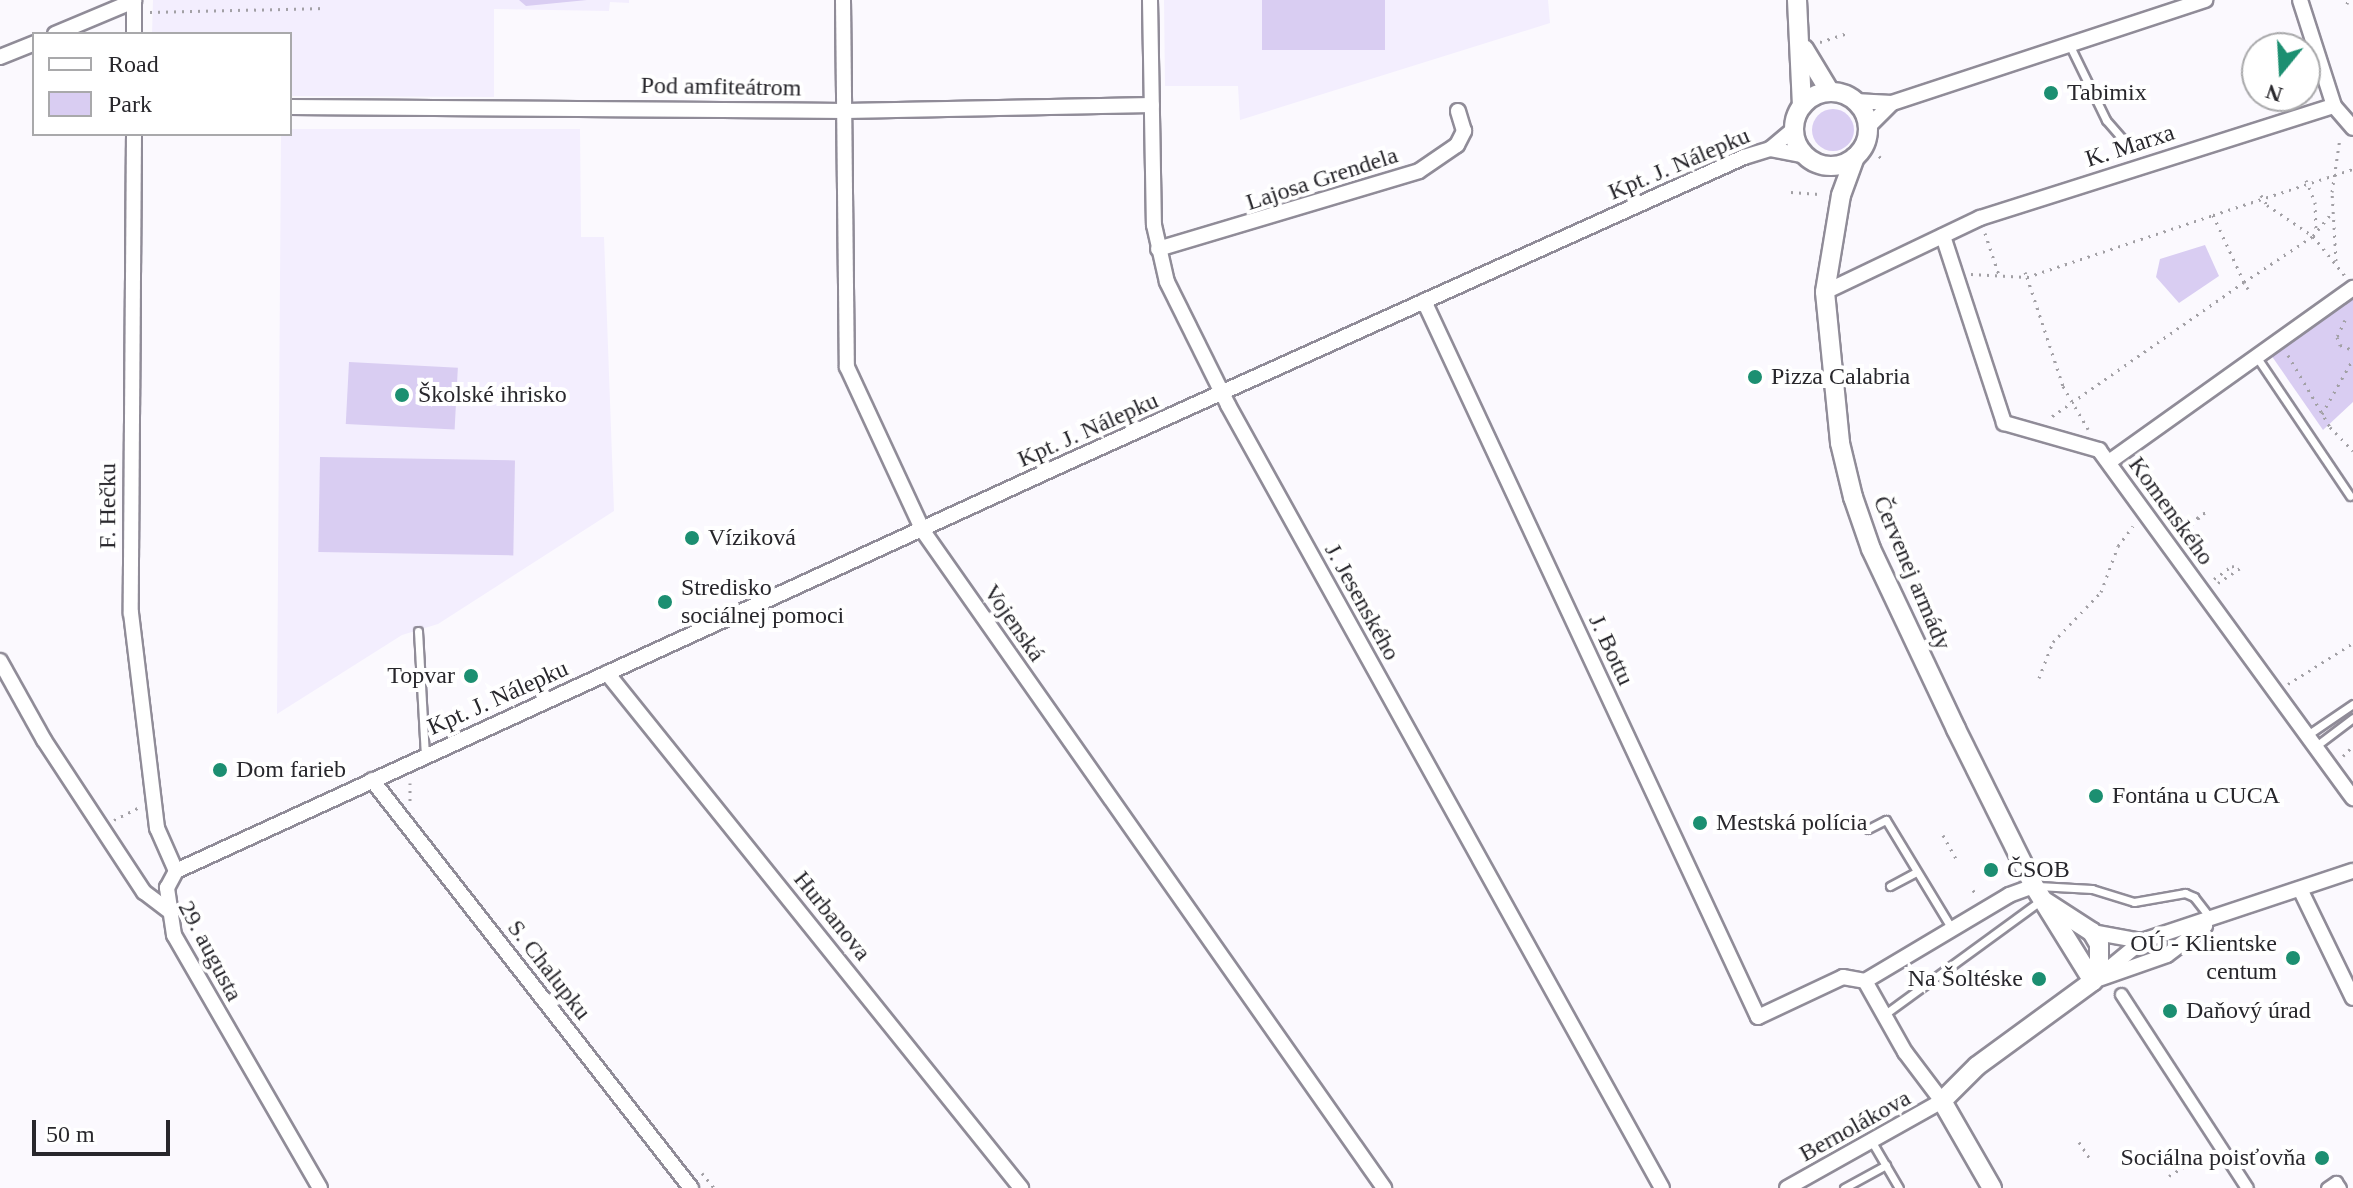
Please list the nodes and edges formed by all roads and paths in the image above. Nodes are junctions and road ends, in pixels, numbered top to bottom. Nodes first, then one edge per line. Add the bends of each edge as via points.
1 (134, 0) edge
2 (843, 0) edge
3 (1150, 0) edge
4 (1797, 0) edge
5 (2205, 0) edge
6 (2300, 0) edge
7 (326, 8) dead end
8 (148, 12) dead end
9 (60, 32) edge
10 (134, 32) edge
11 (1848, 33) dead end
12 (32, 44) edge
13 (1812, 44) junction
14 (2069, 44) junction
15 (0, 57) edge
16 (1830, 92) junction
17 (1855, 101) junction
18 (1892, 103) junction
19 (1152, 105) junction
20 (1802, 105) junction
21 (2334, 106) junction
22 (292, 107) edge
23 (845, 111) junction
24 (1458, 111) dead end
25 (1868, 127) junction
26 (1794, 129) junction
27 (2347, 130) edge
28 (134, 136) edge
29 (2126, 143) dead end
30 (1770, 149) junction
31 (1879, 156) dead end
32 (1855, 157) junction
33 (1812, 160) junction
34 (1884, 161) dead end
35 (2353, 169) edge
36 (2334, 176) junction
37 (2307, 182) junction
38 (1791, 192) dead end
39 (1832, 195) junction
40 (2261, 197) junction
41 (2254, 202) junction
42 (2267, 205) junction
43 (2331, 214) junction
44 (2213, 215) junction
45 (1984, 230) dead end
46 (2316, 231) junction
47 (1943, 236) junction
48 (2313, 236) junction
49 (1158, 249) junction
50 (2336, 261) junction
51 (1968, 273) dead end
52 (2026, 275) junction
53 (2000, 278) junction
54 (2244, 282) junction
55 (2351, 284) edge
56 (2248, 289) dead end
57 (1825, 292) junction
58 (1424, 301) junction
59 (2204, 310) junction
60 (2209, 317) dead end
61 (2353, 318) edge
62 (2345, 320) junction
63 (2330, 322) dead end
64 (2171, 333) junction
65 (2175, 340) dead end
66 (2353, 350) edge
67 (2286, 351) dead end
68 (2138, 355) junction
69 (2258, 359) junction
70 (2353, 359) edge
71 (2142, 362) dead end
72 (2098, 382) junction
73 (2102, 389) dead end
74 (1222, 394) junction
75 (2072, 401) junction
76 (2322, 414) junction
77 (2042, 424) dead end
78 (2092, 435) dead end
79 (2353, 451) edge
80 (2109, 462) junction
81 (2350, 496) dead end
82 (2143, 509) junction
83 (2205, 513) dead end
84 (923, 531) junction
85 (2175, 536) dead end
86 (2240, 567) dead end
87 (2210, 585) dead end
88 (418, 631) dead end
89 (2353, 643) edge
90 (0, 661) edge
91 (607, 673) junction
92 (2039, 678) dead end
93 (2284, 686) dead end
94 (2353, 704) edge
95 (2353, 718) edge
96 (2310, 742) junction
97 (2353, 746) edge
98 (425, 755) junction
99 (2340, 758) dead end
100 (411, 779) dead end
101 (372, 780) junction
102 (2353, 798) edge
103 (411, 804) dead end
104 (1868, 829) dead end
105 (1943, 835) dead end
106 (1958, 862) dead end
107 (176, 871) junction
108 (2353, 871) edge
109 (1916, 872) junction
110 (1890, 886) dead end
111 (2300, 889) junction
112 (2038, 893) junction
113 (168, 910) junction
114 (2212, 921) junction
115 (1952, 929) junction
116 (2092, 932) junction
117 (2142, 941) junction
118 (1865, 981) junction
119 (2093, 981) junction
120 (2121, 994) dead end
121 (2353, 998) edge
122 (1882, 1015) junction
123 (1942, 1101) junction
124 (1872, 1142) junction
125 (2079, 1142) dead end
126 (2218, 1146) junction
127 (2090, 1159) dead end
128 (1886, 1165) junction
129 (2169, 1176) dead end
130 (320, 1188) edge
131 (691, 1188) edge
132 (1021, 1188) edge
133 (1384, 1188) edge
134 (1662, 1188) edge
135 (1787, 1188) edge
136 (1844, 1188) edge
137 (1899, 1188) edge
138 (1992, 1188) edge
139 (2247, 1188) edge
140 (2327, 1188) edge
141 (2340, 1188) edge

1 - 9 street
1 - 10 street
2 - 23 street, Vojenská
3 - 19 street, J. Jesenského
4 - 13 street
5 - 14 street
6 - 21 street
7 - 8 path
11 - 13 path
12 - 15 street
13 - 16 street
13 - 20 street
14 - 18 street
14 - 29 lane via 2106,120
16 - 17 street
16 - 20 street
17 - 18 street
17 - 25 street
18 - 25 street
19 - 23 street, Pod amfiteátrom
19 - 49 street, J. Jesenského
20 - 26 street
21 - 27 street
21 - 47 street, K. Marxa via 1986,216
22 - 23 street, Pod amfiteátrom
23 - 84 street, Vojenská via 847,367
24 - 49 street, Lajosa Grendela via 1464,131 1457,145 1419,171
25 - 32 street
26 - 30 street, Kpt. J. Nálepku
26 - 33 street
27 - 36 path
28 - 107 street, F. Hečku via 131,613 157,828
30 - 33 street, Kpt. J. Nálepku
30 - 58 street, Kpt. J. Nálepku
31 - 34 path
32 - 33 street via 1838,166
32 - 39 street, Červenej armády
33 - 39 street
35 - 36 path
36 - 37 path
36 - 43 path
37 - 40 path
37 - 46 path
38 - 39 path
39 - 57 street, Červenej armády
40 - 41 path
40 - 42 path
41 - 42 path
41 - 44 path
42 - 48 path
43 - 46 path
43 - 50 path
44 - 52 path
44 - 54 path
45 - 53 path
46 - 48 path
47 - 57 street, K. Marxa
47 - 80 street, Komenského via 2004,423 2099,450
48 - 50 path
48 - 54 path
49 - 74 street, J. Jesenského via 1167,282
50 - 55 path
51 - 53 path
52 - 53 path
52 - 75 path via 2059,382
54 - 56 path
54 - 59 path
55 - 69 street
57 - 112 street, Červenej armády via 1840,443 1871,549
58 - 74 street, Kpt. J. Nálepku
58 - 118 street, J. Bottu via 1758,1017 1843,977
59 - 60 path
59 - 64 path
61 - 62 path
62 - 63 path
62 - 66 path via 2337,337 2340,345
64 - 65 path
64 - 68 path
67 - 76 path
68 - 71 path
68 - 72 path
69 - 80 street
69 - 81 lane
70 - 76 path
72 - 73 path
72 - 75 path
74 - 84 street, Kpt. J. Nálepku
74 - 134 street, J. Jesenského
75 - 77 path
75 - 78 path
76 - 79 path
80 - 82 street, Komenského
82 - 92 path via 2118,546 2101,592 2053,642
82 - 96 street, Komenského
83 - 85 path
84 - 91 street, Kpt. J. Nálepku
84 - 133 street, Vojenská
86 - 87 path
88 - 98 lane, Kpt. J. Nálepku
89 - 93 path
90 - 113 street, 29. augusta via 44,740 144,892
91 - 98 street, Kpt. J. Nálepku
91 - 132 street, Hurbanova
94 - 96 lane
95 - 96 lane
96 - 102 street, Komenského
97 - 99 path
98 - 101 street, Kpt. J. Nálepku
100 - 103 path
101 - 107 street, Kpt. J. Nálepku
101 - 131 street, S. Chalupku
104 - 109 lane via 1886,820
105 - 106 path
107 - 113 street via 167,888
108 - 111 street
109 - 110 lane
109 - 115 lane
111 - 114 street
111 - 121 street
112 - 114 lane via 2092,889 2134,902 2185,893
112 - 115 street
112 - 116 street
112 - 119 street, Červenej armády
112 - 122 lane
113 - 130 street, 29. augusta via 174,935
114 - 117 street
114 - 119 street via 2167,955
115 - 118 street
116 - 117 street
116 - 119 street via 2101,955
117 - 119 street
118 - 122 street
119 - 123 street via 1977,1066
120 - 126 street
122 - 123 street
123 - 124 street, Bernolákova
123 - 138 street
124 - 128 lane
124 - 135 street, Bernolákova
125 - 127 path
126 - 129 path
126 - 139 street
128 - 136 lane
128 - 137 lane
140 - 141 street via 2336,1182

